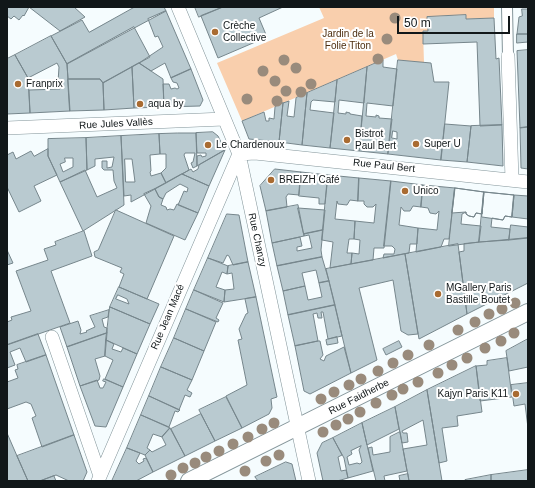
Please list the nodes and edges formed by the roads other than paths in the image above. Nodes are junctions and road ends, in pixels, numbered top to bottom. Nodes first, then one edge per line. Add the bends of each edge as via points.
1 (178, 7) edge
2 (506, 7) edge
3 (508, 56) joint
4 (224, 119) junction
5 (7, 128) edge
6 (239, 154) junction
7 (512, 180) junction
8 (528, 182) edge
9 (528, 312) edge
10 (52, 337) dead end
11 (296, 427) junction
12 (99, 478) edge
13 (189, 481) edge
14 (309, 481) edge

1 - 4 street, Rue Chanzy
2 - 3 street
3 - 7 street
4 - 5 street, Rue Jules Vallès
4 - 6 street, Rue Chanzy
6 - 7 street, Rue Paul Bert via 255,153
6 - 11 street, Rue Chanzy
6 - 12 street, Rue Jean Macé
7 - 8 street, Rue Paul Bert
9 - 11 street, Rue Faidherbe
10 - 12 street
11 - 13 street, Rue Faidherbe
11 - 14 street, Rue Chanzy

